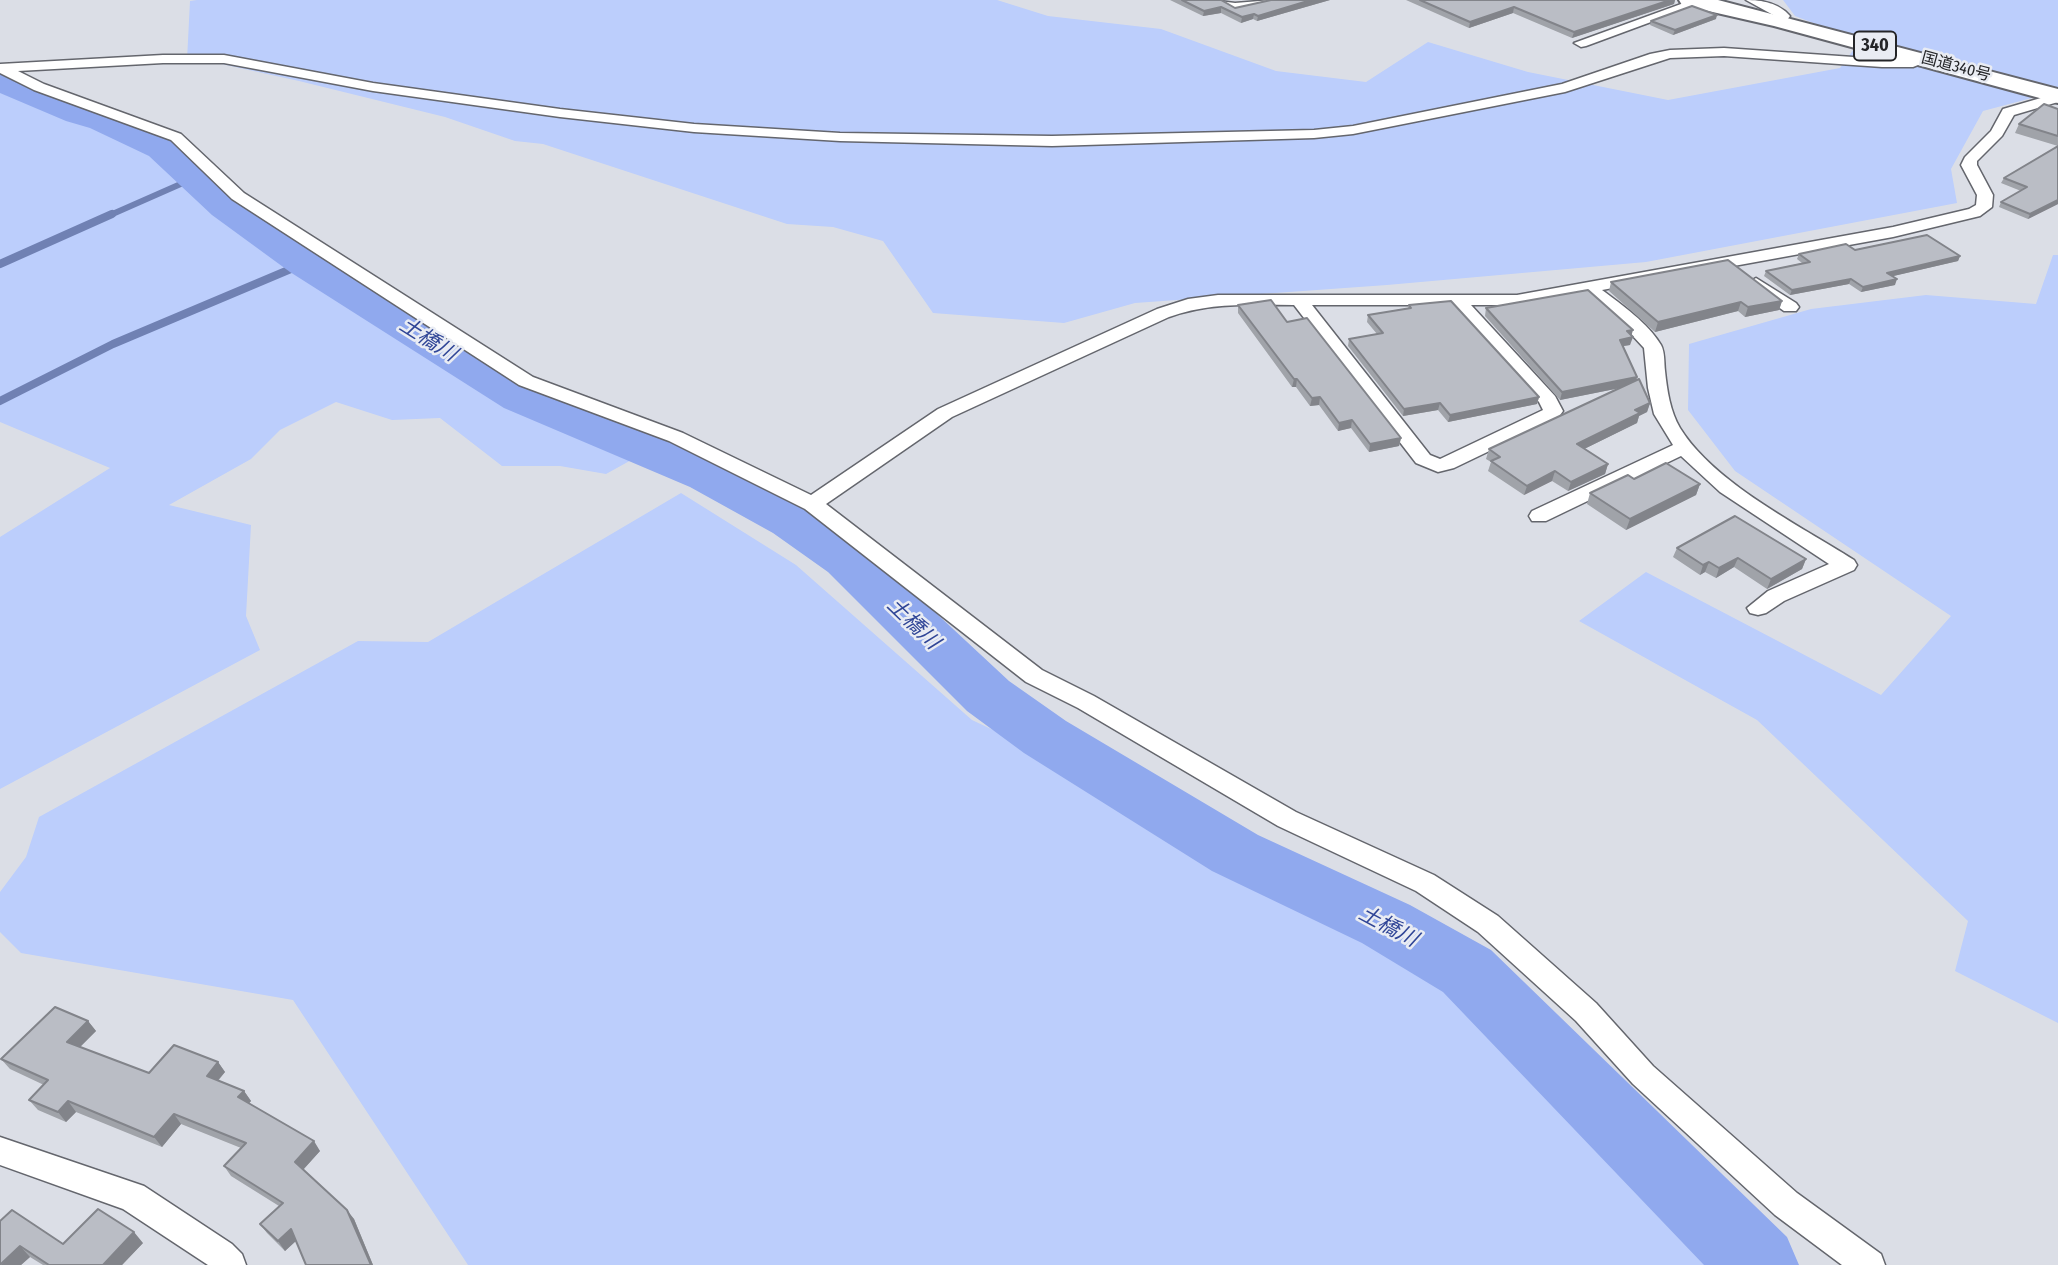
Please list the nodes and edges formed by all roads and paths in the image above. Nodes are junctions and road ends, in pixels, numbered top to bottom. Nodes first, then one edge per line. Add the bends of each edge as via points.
1 (1217, 0) edge
2 (1266, 0) edge
3 (1752, 0) edge
4 (1694, 1) edge
5 (1779, 21) junction
6 (1581, 43) dead end
7 (1926, 59) junction
8 (0, 68) edge
9 (2058, 97) edge
10 (1729, 262) junction
11 (1589, 288) junction
12 (1456, 300) junction
13 (1300, 301) junction
14 (1790, 307) dead end
15 (1683, 448) junction
16 (812, 504) junction
17 (1539, 516) dead end
18 (1758, 608) dead end
19 (0, 1151) edge
20 (221, 1262) edge
21 (1870, 1265) edge

1 - 2 street via 1234,7
3 - 5 street via 1780,13
4 - 5 highway, 国道340号 / 340
4 - 6 street
5 - 7 highway, 国道340号 / 340
7 - 8 street via 1882,64 1724,52 1670,54 1565,88 1353,130 1052,141 840,137 694,128 373,87 224,59
7 - 9 highway, 国道340号 / 340
8 - 16 street via 176,137 239,197 526,382 676,437
9 - 10 street via 2008,112 1997,133 1970,160 1985,195 1984,207 1893,232
10 - 11 street
10 - 14 street
11 - 12 street via 1517,300
11 - 15 street via 1653,347 1664,414
12 - 13 street
12 - 13 street via 1553,411 1438,466 1423,458
13 - 16 street via 1218,300 1163,313 945,413
15 - 17 street
15 - 18 street via 1727,488 1846,565
16 - 21 street via 1034,676 1287,819 1425,883 1488,924 1586,1012 1643,1075 1786,1203
19 - 20 street via 134,1196

